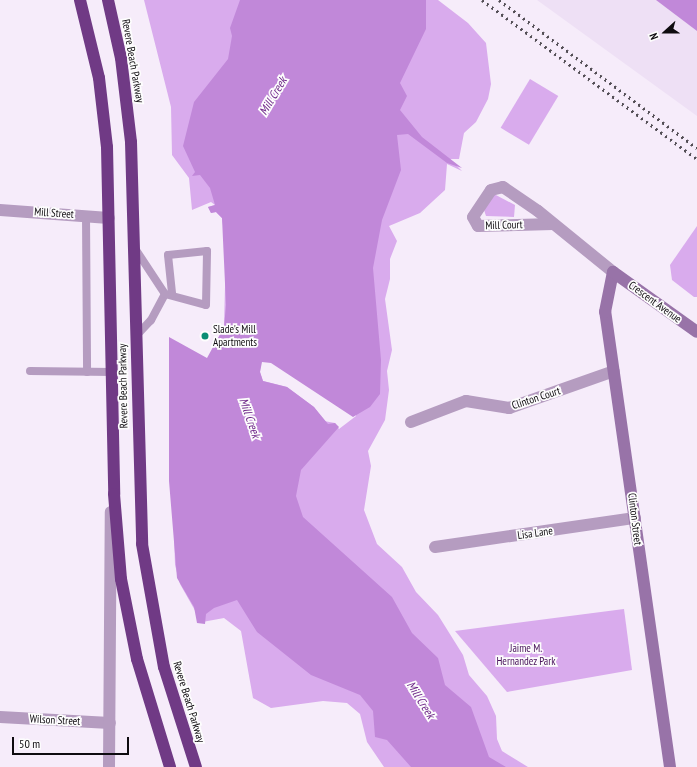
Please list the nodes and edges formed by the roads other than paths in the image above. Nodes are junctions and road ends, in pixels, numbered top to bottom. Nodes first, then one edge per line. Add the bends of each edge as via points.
1 (80, 0) edge
2 (108, 0) edge
3 (0, 210) edge
4 (86, 216) junction
5 (109, 218) junction
6 (553, 224) junction
7 (134, 246) junction
8 (613, 272) junction
9 (169, 294) junction
10 (697, 332) edge
11 (135, 336) junction
12 (30, 371) dead end
13 (614, 371) junction
14 (87, 372) junction
15 (112, 372) junction
16 (411, 422) dead end
17 (113, 466) junction
18 (634, 518) junction
19 (435, 547) dead end
20 (0, 717) edge
21 (110, 723) junction
22 (195, 764) edge
23 (109, 767) edge
24 (170, 767) edge
25 (670, 767) edge

1 - 5 highway, Revere Beach Parkway via 102,98
2 - 7 highway, Revere Beach Parkway via 129,115
3 - 4 street, Mill Street
4 - 5 street, Mill Street
4 - 14 lane
5 - 15 highway, Revere Beach Parkway
6 - 6 street, Mill Court via 500,186 490,190 473,217 478,226
6 - 8 street, Mill Court
7 - 9 lane
7 - 11 highway, Revere Beach Parkway
8 - 10 street, Crescent Avenue
8 - 13 street, Clinton Street via 605,312
9 - 9 lane via 206,305 207,251 168,255
9 - 11 lane via 151,320
11 - 22 highway, Revere Beach Parkway via 139,502 146,572 164,667
12 - 14 lane
13 - 16 street, Clinton Court via 509,408 466,401
13 - 18 street, Clinton Street
14 - 15 lane
15 - 17 highway, Revere Beach Parkway
17 - 21 street, Revere Beach Parkway
17 - 24 highway, Revere Beach Parkway via 116,536 128,619 144,686
18 - 19 street, Lisa Lane
18 - 25 street, Clinton Street
20 - 21 street, Wilson Street
21 - 23 street, Revere Beach Parkway

